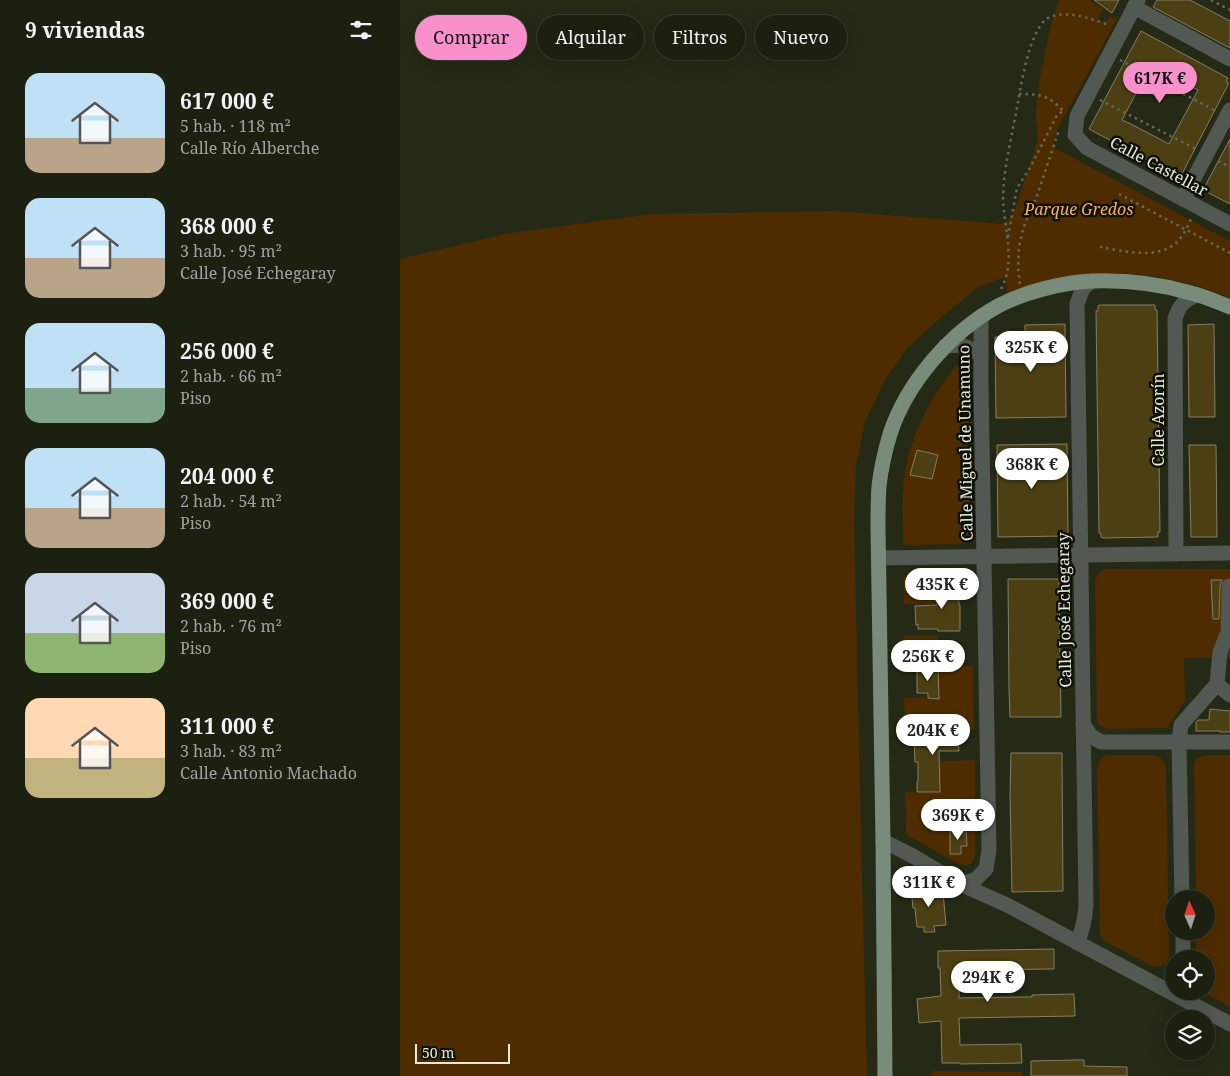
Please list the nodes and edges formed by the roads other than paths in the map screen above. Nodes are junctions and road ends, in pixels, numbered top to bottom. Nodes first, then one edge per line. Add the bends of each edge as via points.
1 (1136, 4) edge
2 (1230, 59) edge
3 (1228, 114) edge
4 (1183, 199) junction
5 (1230, 224) edge
6 (1092, 281) junction
7 (1196, 295) junction
8 (1230, 307) edge
9 (981, 316) junction
10 (945, 346) junction
11 (981, 356) junction
12 (1230, 553) edge
13 (1176, 554) junction
14 (1081, 555) junction
15 (984, 556) junction
16 (879, 558) junction
17 (1230, 586) edge
18 (1230, 674) edge
19 (1217, 684) junction
20 (1230, 695) edge
21 (1083, 724) junction
22 (1179, 742) junction
23 (1230, 742) edge
24 (883, 841) junction
25 (960, 884) junction
26 (1182, 890) edge
27 (1077, 943) junction
28 (1155, 983) junction
29 (1165, 983) edge
30 (1230, 1024) edge
31 (885, 1076) edge

1 - 2 street
1 - 4 street, Calle Castellar via 1089,94 1070,113 1075,135 1088,148
3 - 4 street
4 - 5 street, Calle Castellar
6 - 7 main road via 1148,284
6 - 9 main road via 1030,292
6 - 14 street, Calle José Echegaray via 1083,288 1078,304
7 - 8 main road
7 - 13 street, Calle Azorín via 1178,309 1175,319
9 - 10 main road
9 - 11 street, Calle Miguel de Unamuno
10 - 11 street via 961,344
10 - 16 main road via 915,384 891,433 879,486
11 - 15 street, Calle Miguel de Unamuno
12 - 13 street
13 - 14 street
14 - 15 street
14 - 21 street, Calle José Echegaray
15 - 16 street
15 - 25 street, Calle Miguel de Unamuno via 989,850 986,869 975,880
16 - 24 main road
17 - 19 street via 1228,632 1220,652
18 - 19 street via 1228,672
19 - 20 street
19 - 22 street via 1181,725
21 - 22 street via 1091,736 1101,742
21 - 27 street, Calle José Echegaray via 1086,905
22 - 23 street
22 - 26 street
24 - 25 street
24 - 31 main road
25 - 27 street
27 - 28 street
28 - 29 street
28 - 30 street

